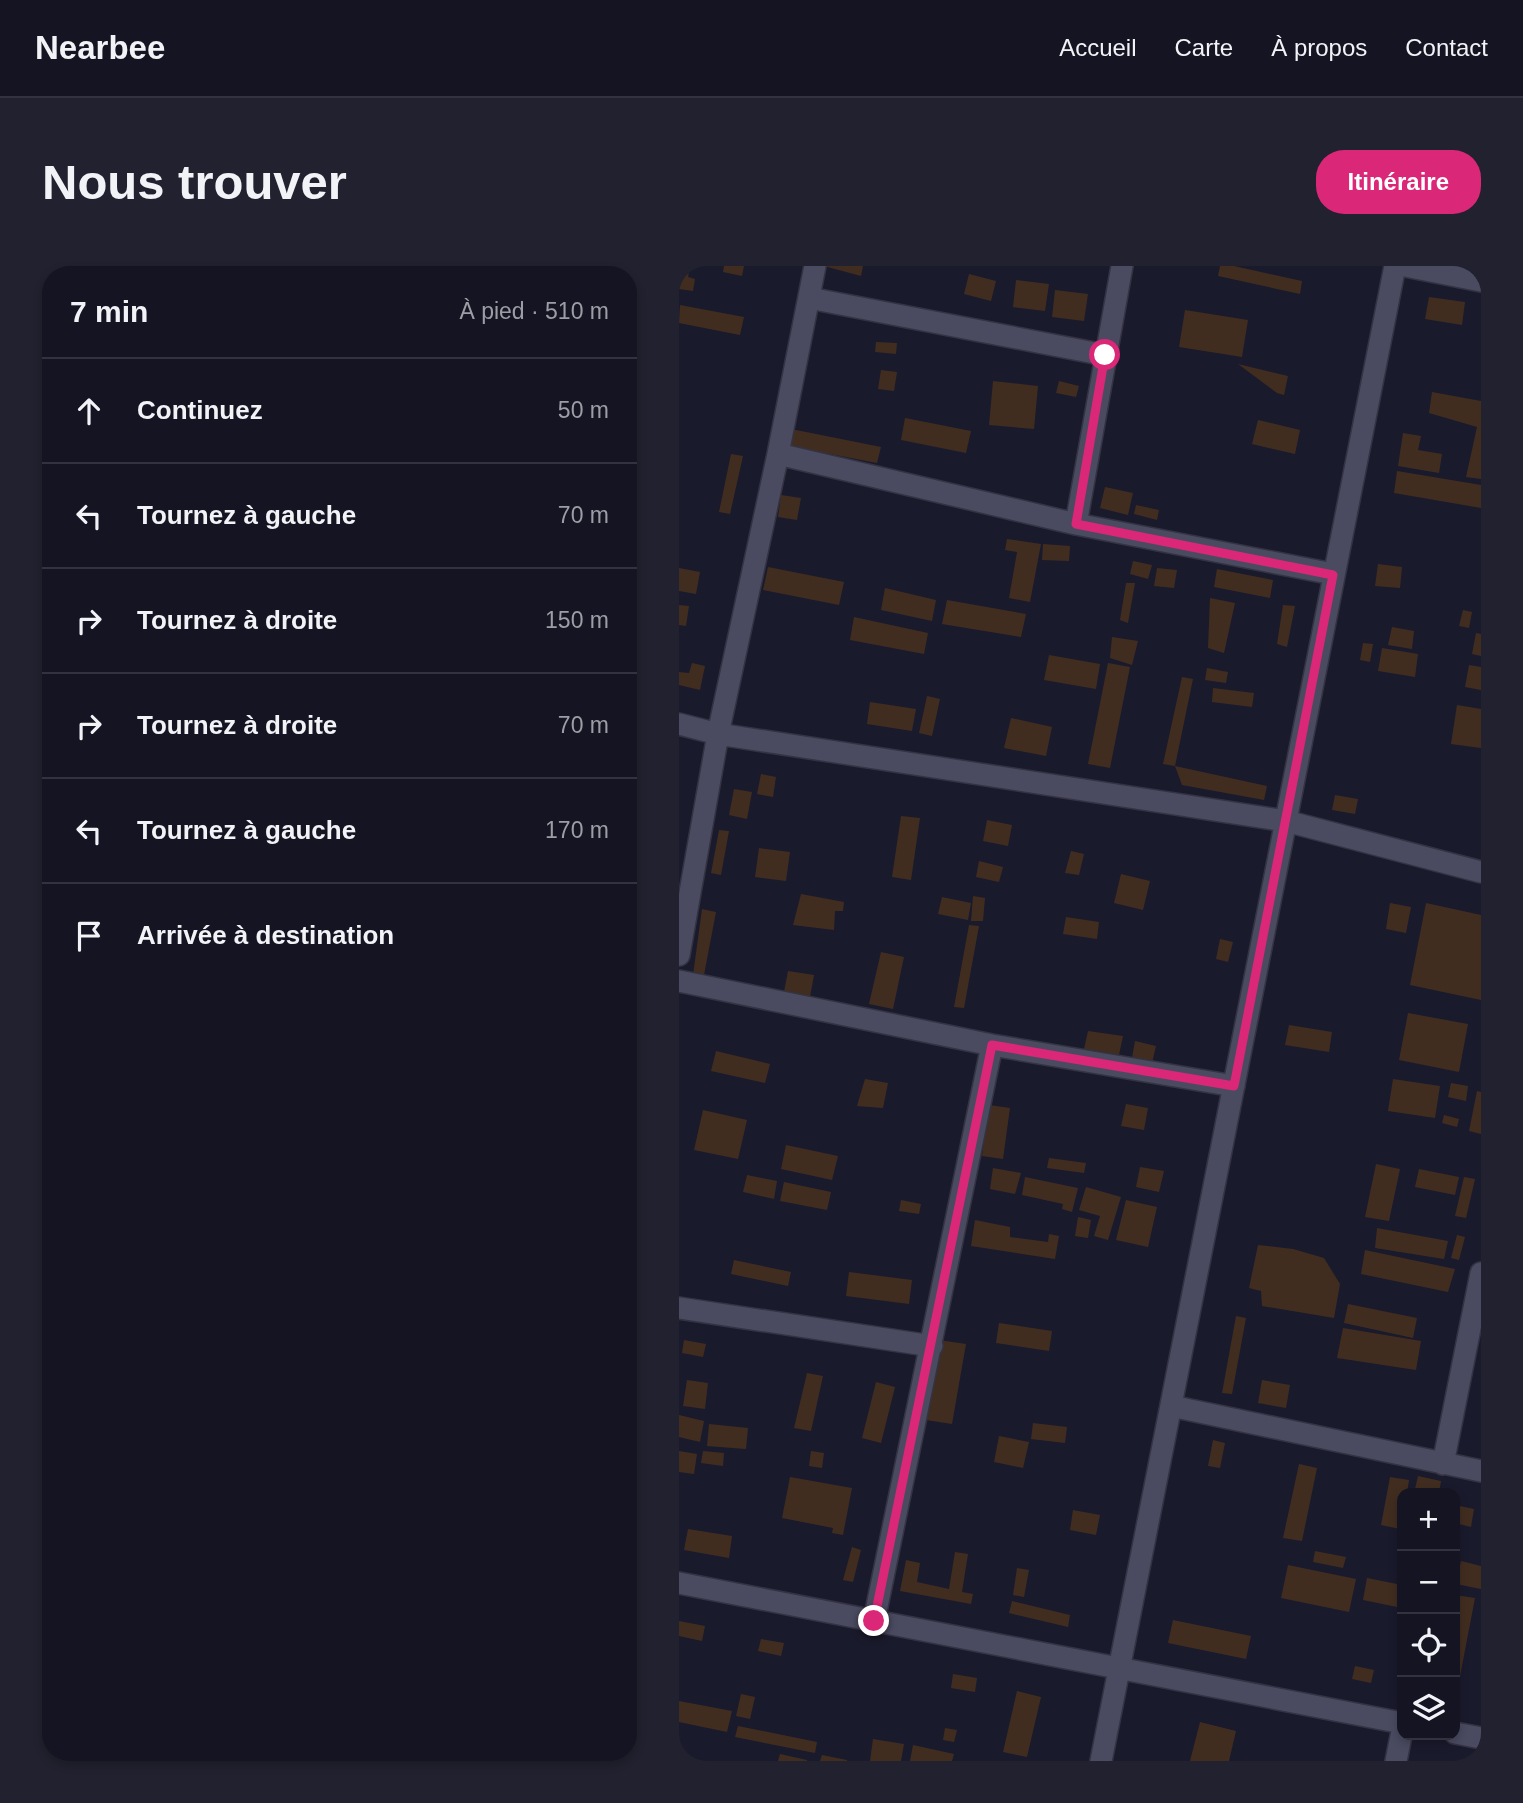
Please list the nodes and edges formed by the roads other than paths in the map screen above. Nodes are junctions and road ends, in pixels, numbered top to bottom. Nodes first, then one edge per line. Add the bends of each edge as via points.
1 (815, 266) edge
2 (1122, 266) edge
3 (1395, 266) edge
4 (1405, 266) edge
5 (1481, 281) edge
6 (809, 298) junction
7 (1105, 355) junction
8 (778, 454) junction
9 (1076, 524) junction
10 (1333, 575) junction
11 (679, 724) edge
12 (718, 734) junction
13 (1286, 821) junction
14 (1481, 872) edge
15 (679, 955) edge
16 (679, 981) edge
17 (992, 1045) junction
18 (1234, 1086) junction
19 (1481, 1273) edge
20 (679, 1308) edge
21 (932, 1346) junction
22 (1171, 1406) junction
23 (1443, 1464) junction
24 (1481, 1471) edge
25 (679, 1583) edge
26 (874, 1621) junction
27 (1119, 1668) junction
28 (1397, 1722) edge
29 (1460, 1734) edge
30 (1481, 1738) edge
31 (1400, 1740) edge
32 (1101, 1761) edge
33 (1397, 1761) edge

1 - 6 street
2 - 7 street
3 - 10 street
4 - 5 street
6 - 7 street
6 - 8 street
7 - 9 street
8 - 9 street
8 - 12 street
9 - 10 street
10 - 13 street
11 - 12 street
12 - 13 street
12 - 15 street
13 - 14 street
13 - 18 street
16 - 17 street
17 - 18 street
17 - 21 street
18 - 22 street
19 - 23 street
20 - 21 street
21 - 26 street
22 - 23 street
22 - 27 street
23 - 24 street
25 - 26 street
26 - 27 street
27 - 28 street
27 - 32 street
29 - 30 street
31 - 33 street

